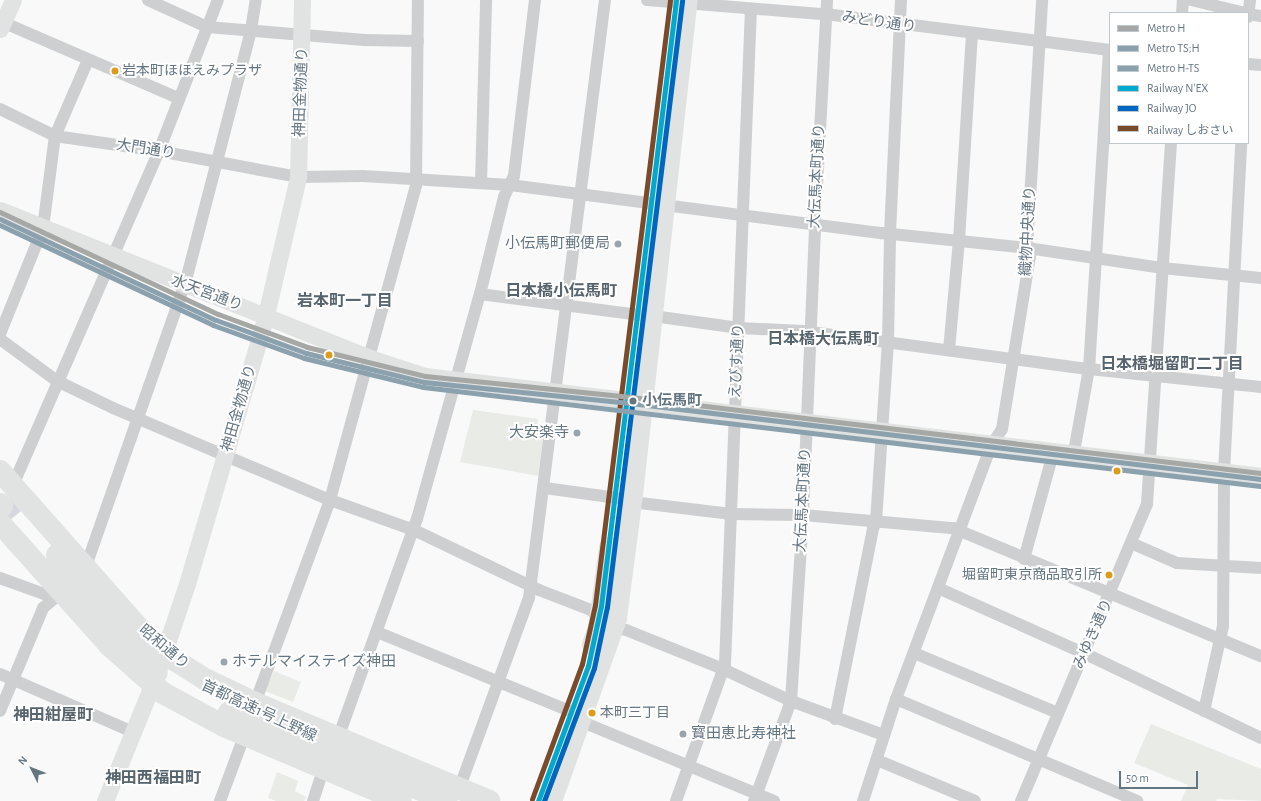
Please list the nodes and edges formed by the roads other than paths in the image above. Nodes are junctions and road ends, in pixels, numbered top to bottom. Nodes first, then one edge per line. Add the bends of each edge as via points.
1 (13, 0) edge
2 (148, 0) edge
3 (218, 0) edge
4 (256, 0) edge
5 (302, 0) edge
6 (418, 0) edge
7 (486, 0) edge
8 (535, 0) edge
9 (606, 0) edge
10 (647, 0) edge
11 (827, 0) edge
12 (901, 0) edge
13 (1042, 0) edge
14 (1183, 0) edge
15 (1191, 0) edge
16 (1250, 0) edge
17 (680, 2) edge
18 (751, 9) junction
19 (1182, 12) edge
20 (1241, 12) edge
21 (1248, 12) edge
22 (827, 15) junction
23 (1249, 15) edge
24 (1261, 16) edge
25 (1, 24) edge
26 (900, 24) junction
27 (207, 27) junction
28 (251, 30) junction
29 (972, 34) junction
30 (303, 35) junction
31 (418, 41) junction
32 (1038, 43) junction
33 (1109, 50) edge
34 (88, 60) junction
35 (1109, 64) edge
36 (1249, 64) edge
37 (1261, 65) edge
38 (178, 98) junction
39 (0, 109) edge
40 (55, 136) junction
41 (1171, 144) edge
42 (1241, 144) edge
43 (159, 151) junction
44 (217, 162) junction
45 (298, 177) junction
46 (416, 180) junction
47 (481, 183) junction
48 (510, 185) junction
49 (580, 195) junction
50 (657, 204) junction
51 (0, 210) edge
52 (743, 215) junction
53 (815, 223) junction
54 (43, 228) junction
55 (890, 232) junction
56 (960, 240) junction
57 (1027, 248) junction
58 (112, 256) junction
59 (1095, 260) junction
60 (1162, 268) junction
61 (1234, 274) junction
62 (1261, 278) edge
63 (185, 284) junction
64 (480, 294) junction
65 (566, 303) junction
66 (266, 315) junction
67 (646, 315) junction
68 (739, 328) junction
69 (810, 333) junction
70 (0, 334) edge
71 (0, 338) edge
72 (888, 342) junction
73 (949, 350) junction
74 (1014, 357) junction
75 (370, 358) junction
76 (1089, 369) junction
77 (1156, 375) junction
78 (457, 380) junction
79 (57, 381) junction
80 (1229, 385) junction
81 (1261, 387) edge
82 (556, 392) junction
83 (636, 399) junction
84 (735, 414) junction
85 (137, 419) junction
86 (806, 421) junction
87 (883, 429) junction
88 (992, 444) junction
89 (1054, 450) junction
90 (1074, 452) junction
91 (225, 455) junction
92 (1149, 463) junction
93 (1224, 472) junction
94 (1261, 476) edge
95 (545, 488) junction
96 (625, 496) junction
97 (330, 500) junction
98 (3, 504) edge
99 (731, 514) junction
100 (803, 514) junction
101 (876, 522) junction
102 (414, 530) junction
103 (960, 530) junction
104 (43, 534) junction
105 (1131, 543) junction
106 (1024, 559) junction
107 (1224, 564) junction
108 (1261, 568) edge
109 (85, 569) junction
110 (0, 578) edge
111 (531, 585) junction
112 (103, 588) junction
113 (938, 588) junction
114 (1111, 593) junction
115 (55, 598) junction
116 (605, 631) junction
117 (377, 632) junction
118 (88, 633) junction
119 (1221, 639) junction
120 (164, 652) junction
121 (914, 653) junction
122 (1084, 654) junction
123 (1261, 656) edge
124 (723, 669) junction
125 (157, 673) junction
126 (0, 674) edge
127 (14, 679) junction
128 (500, 681) junction
129 (149, 693) junction
130 (896, 699) junction
131 (791, 702) junction
132 (255, 703) junction
133 (0, 711) edge
134 (1204, 711) junction
135 (1058, 713) junction
136 (575, 716) junction
137 (835, 719) junction
138 (304, 724) junction
139 (133, 732) junction
140 (884, 735) junction
141 (1261, 738) edge
142 (242, 739) junction
143 (335, 746) junction
144 (278, 755) junction
145 (1039, 759) junction
146 (877, 760) junction
147 (359, 764) junction
148 (690, 766) junction
149 (322, 774) junction
150 (469, 798) edge
151 (756, 798) edge
152 (105, 801) edge
153 (220, 801) edge
154 (313, 801) edge
155 (384, 801) edge
156 (402, 801) edge
157 (425, 801) edge
158 (538, 801) edge
159 (551, 801) edge
160 (676, 801) edge
161 (774, 801) edge
162 (863, 801) edge
163 (975, 801) edge
164 (1021, 801) edge
165 (1137, 801) edge

1 - 25 street
2 - 27 street
3 - 27 street
4 - 28 street
5 - 30 street, 神田金物通り
6 - 31 street
7 - 47 street
8 - 48 street via 514,176
9 - 49 street
10 - 17 street, みどり通り
11 - 22 street, 大伝馬本町通り
12 - 26 street
13 - 32 street, 織物中央通り
14 - 19 street
15 - 20 street
16 - 21 street
17 - 18 street, みどり通り
17 - 50 highway
18 - 22 street, みどり通り
18 - 52 street, えびす通り
22 - 26 street, みどり通り
22 - 53 street, 大伝馬本町通り
23 - 24 street
25 - 34 street
26 - 29 street, みどり通り
26 - 55 street
27 - 28 street
27 - 38 street
28 - 30 street
28 - 44 street
29 - 32 street, みどり通り
29 - 56 street
30 - 31 street
30 - 45 street, 神田金物通り
31 - 46 street
32 - 33 street, みどり通り
32 - 57 street, 織物中央通り
34 - 38 street
34 - 40 street
35 - 59 street
36 - 37 street
38 - 43 street
39 - 40 street, 大門通り
40 - 43 street, 大門通り
40 - 54 street
41 - 60 street, みゆき通り
42 - 61 street
43 - 44 street, 大門通り
43 - 58 street
44 - 45 street, 大門通り
44 - 63 street
45 - 46 street, 大門通り
45 - 66 street, 神田金物通り
46 - 47 street, 大門通り
46 - 75 street
47 - 48 street, 大門通り
48 - 49 street, 大門通り
48 - 64 street via 504,197
49 - 50 street, 大門通り
49 - 65 street
50 - 52 street, 大門通り
50 - 67 highway
51 - 54 street, 水天宮通り
52 - 53 street, 大門通り
52 - 68 street, えびす通り
53 - 55 street, 大門通り
53 - 69 street, 大伝馬本町通り
54 - 58 street, 水天宮通り
54 - 70 street
55 - 56 street, 大門通り
55 - 72 street
56 - 57 street, 大門通り
56 - 73 street
57 - 59 street, 大門通り
57 - 74 street, 織物中央通り via 1030,257
58 - 63 street, 水天宮通り
58 - 79 street
59 - 60 street, 大門通り
59 - 76 street
60 - 61 street, 大門通り
60 - 77 street, みゆき通り
61 - 62 street, 大門通り
61 - 80 street
63 - 66 street, 水天宮通り
63 - 85 street
64 - 65 street
64 - 78 street
65 - 67 street
65 - 82 street
66 - 75 street, 水天宮通り
66 - 91 street, 神田金物通り
67 - 68 street
67 - 83 highway
68 - 69 street
68 - 84 street, えびす通り
69 - 72 street
69 - 86 street, 大伝馬本町通り
71 - 79 street
72 - 73 street
72 - 87 street
73 - 74 street
74 - 76 street
74 - 88 street, 織物中央通り via 1002,429
75 - 78 street, 水天宮通り via 425,376
75 - 97 street
76 - 77 street
76 - 90 street
77 - 80 street
77 - 92 street, みゆき通り
78 - 82 street, 水天宮通り
78 - 102 street
79 - 85 street
79 - 98 street
80 - 81 street
80 - 93 street
82 - 83 street, 水天宮通り
82 - 95 street
83 - 84 street, 水天宮通り
83 - 96 highway
84 - 86 street, 水天宮通り
84 - 99 street, えびす通り
85 - 91 street
85 - 109 street
86 - 87 street, 水天宮通り
86 - 100 street, 大伝馬本町通り
87 - 88 street, 水天宮通り
87 - 101 street
88 - 89 street, 水天宮通り
88 - 103 street, 織物中央通り
89 - 90 street, 水天宮通り
89 - 106 street
90 - 92 street, 水天宮通り
91 - 97 street
91 - 120 street, 神田金物通り
92 - 93 street, 水天宮通り
92 - 105 street, みゆき通り via 1147,504
93 - 94 street, 水天宮通り
93 - 107 street
95 - 96 street
95 - 111 street
96 - 99 street via 640,503
96 - 116 highway
97 - 102 street
97 - 132 street
98 - 104 highway, 首都高速1号上野線
98 - 109 highway, 昭和通り
98 - 115 highway
98 - 118 highway via 58,570
98 - 156 highway, 首都高速1号上野線 via 110,646 163,693 224,726
99 - 100 street
99 - 124 street, えびす通り
100 - 101 street
100 - 131 street, 大伝馬本町通り
101 - 103 street
101 - 137 street
102 - 111 street
102 - 117 street
103 - 106 street
103 - 113 street, 織物中央通り
104 - 143 highway via 103,619 125,643 165,677 230,712
104 - 150 highway, 首都高速1号上野線 via 131,631 187,677 234,703
105 - 107 street via 1177,563
105 - 114 street, みゆき通り
106 - 114 street
107 - 108 street
107 - 119 street
109 - 112 highway, 昭和通り
110 - 115 street
111 - 116 street via 591,610
111 - 128 street via 529,598
112 - 120 highway, 昭和通り
112 - 125 highway via 122,630
113 - 121 street, 織物中央通り
113 - 122 street
114 - 119 street
114 - 122 street, みゆき通り
115 - 118 highway
115 - 127 street via 43,608
116 - 124 street via 626,630
116 - 136 highway
117 - 128 street
117 - 143 street
118 - 129 highway
119 - 123 street
119 - 134 street
120 - 125 street, 神田金物通り
120 - 132 highway, 昭和通り via 207,680
121 - 130 street, 織物中央通り
121 - 135 street
122 - 134 street
122 - 135 street, みゆき通り
124 - 131 street
124 - 148 street, えびす通り
125 - 129 street, 神田金物通り
126 - 127 street
127 - 133 street
127 - 139 street
128 - 136 street
128 - 150 street
129 - 139 street, 神田金物通り
129 - 142 highway via 170,706
130 - 140 street, 織物中央通り
130 - 145 street
131 - 137 street
131 - 151 street, 大伝馬本町通り
132 - 138 highway, 昭和通り
134 - 141 street
135 - 145 street, みゆき通り
136 - 148 street
136 - 158 highway
136 - 159 highway
137 - 140 street
138 - 143 highway, 昭和通り
138 - 147 highway
139 - 152 street, 神田金物通り
140 - 146 street, 織物中央通り
142 - 144 highway
142 - 153 street
143 - 147 highway
143 - 150 highway, 昭和通り
144 - 149 highway
144 - 157 highway via 355,772
145 - 164 street, みゆき通り
145 - 165 street
146 - 162 street, 織物中央通り
146 - 163 street
147 - 150 highway
148 - 151 street
148 - 160 street, えびす通り
149 - 154 street
149 - 155 highway
151 - 161 street

